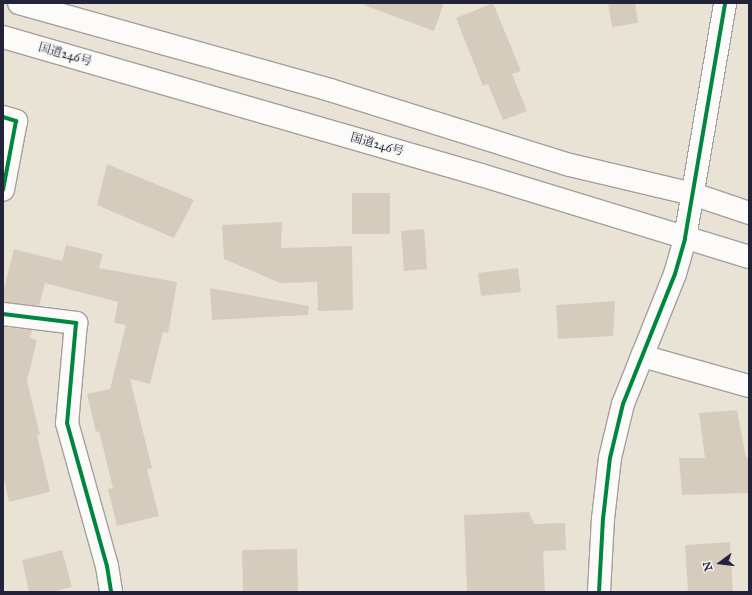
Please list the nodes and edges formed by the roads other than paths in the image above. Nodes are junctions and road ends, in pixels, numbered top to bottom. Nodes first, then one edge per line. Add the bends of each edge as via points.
1 (19, 3) edge
2 (725, 3) edge
3 (3, 37) edge
4 (3, 118) edge
5 (3, 190) edge
6 (693, 194) junction
7 (749, 213) edge
8 (684, 238) junction
9 (749, 257) edge
10 (3, 314) edge
11 (642, 356) junction
12 (749, 386) edge
13 (111, 592) edge
14 (599, 592) edge

1 - 6 main road via 330,90 570,164
2 - 6 main road
3 - 8 main road, 国道246号 via 473,173
4 - 5 main road via 16,121
6 - 7 main road
6 - 8 main road
8 - 9 main road, 国道246号
8 - 11 main road via 675,274
10 - 13 main road via 76,323 67,423 107,566
11 - 12 main road
11 - 14 main road via 623,404 610,458

